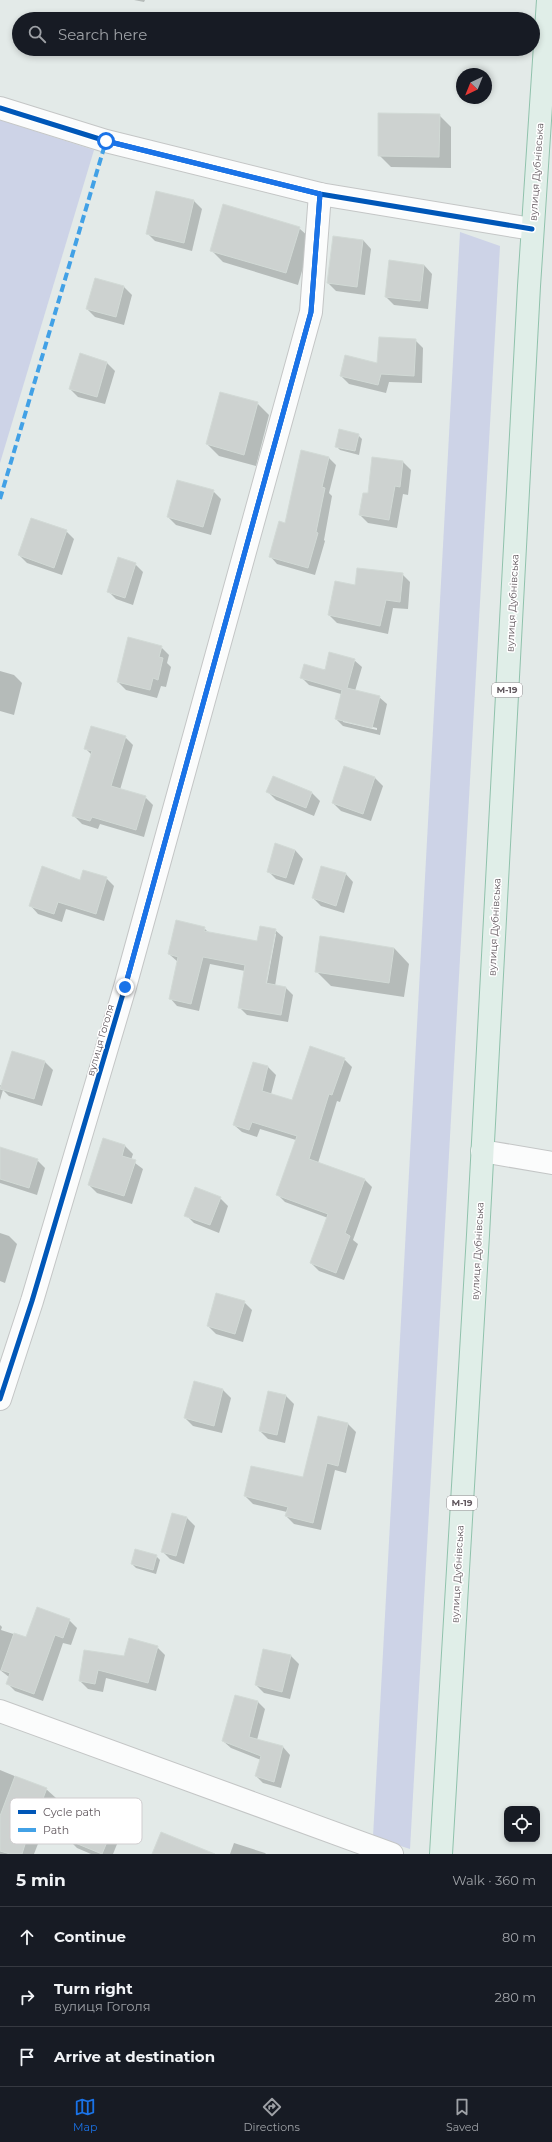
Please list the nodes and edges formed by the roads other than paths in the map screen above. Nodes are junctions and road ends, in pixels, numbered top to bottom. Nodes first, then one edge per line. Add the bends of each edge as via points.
1 (548, 0) edge
2 (0, 108) edge
3 (320, 194) junction
4 (532, 229) junction
5 (482, 1151) junction
6 (552, 1163) edge
7 (0, 1399) edge
8 (0, 1711) edge
9 (392, 1854) edge
10 (441, 1854) edge

1 - 4 highway, вулиця Дубнівська / М-19
2 - 3 street via 106,141
3 - 4 street
3 - 7 street, вулиця Гоголя via 311,312 125,987 32,1301
4 - 5 highway, вулиця Дубнівська / М-19
5 - 6 street
5 - 10 highway, вулиця Дубнівська / М-19
8 - 9 street

